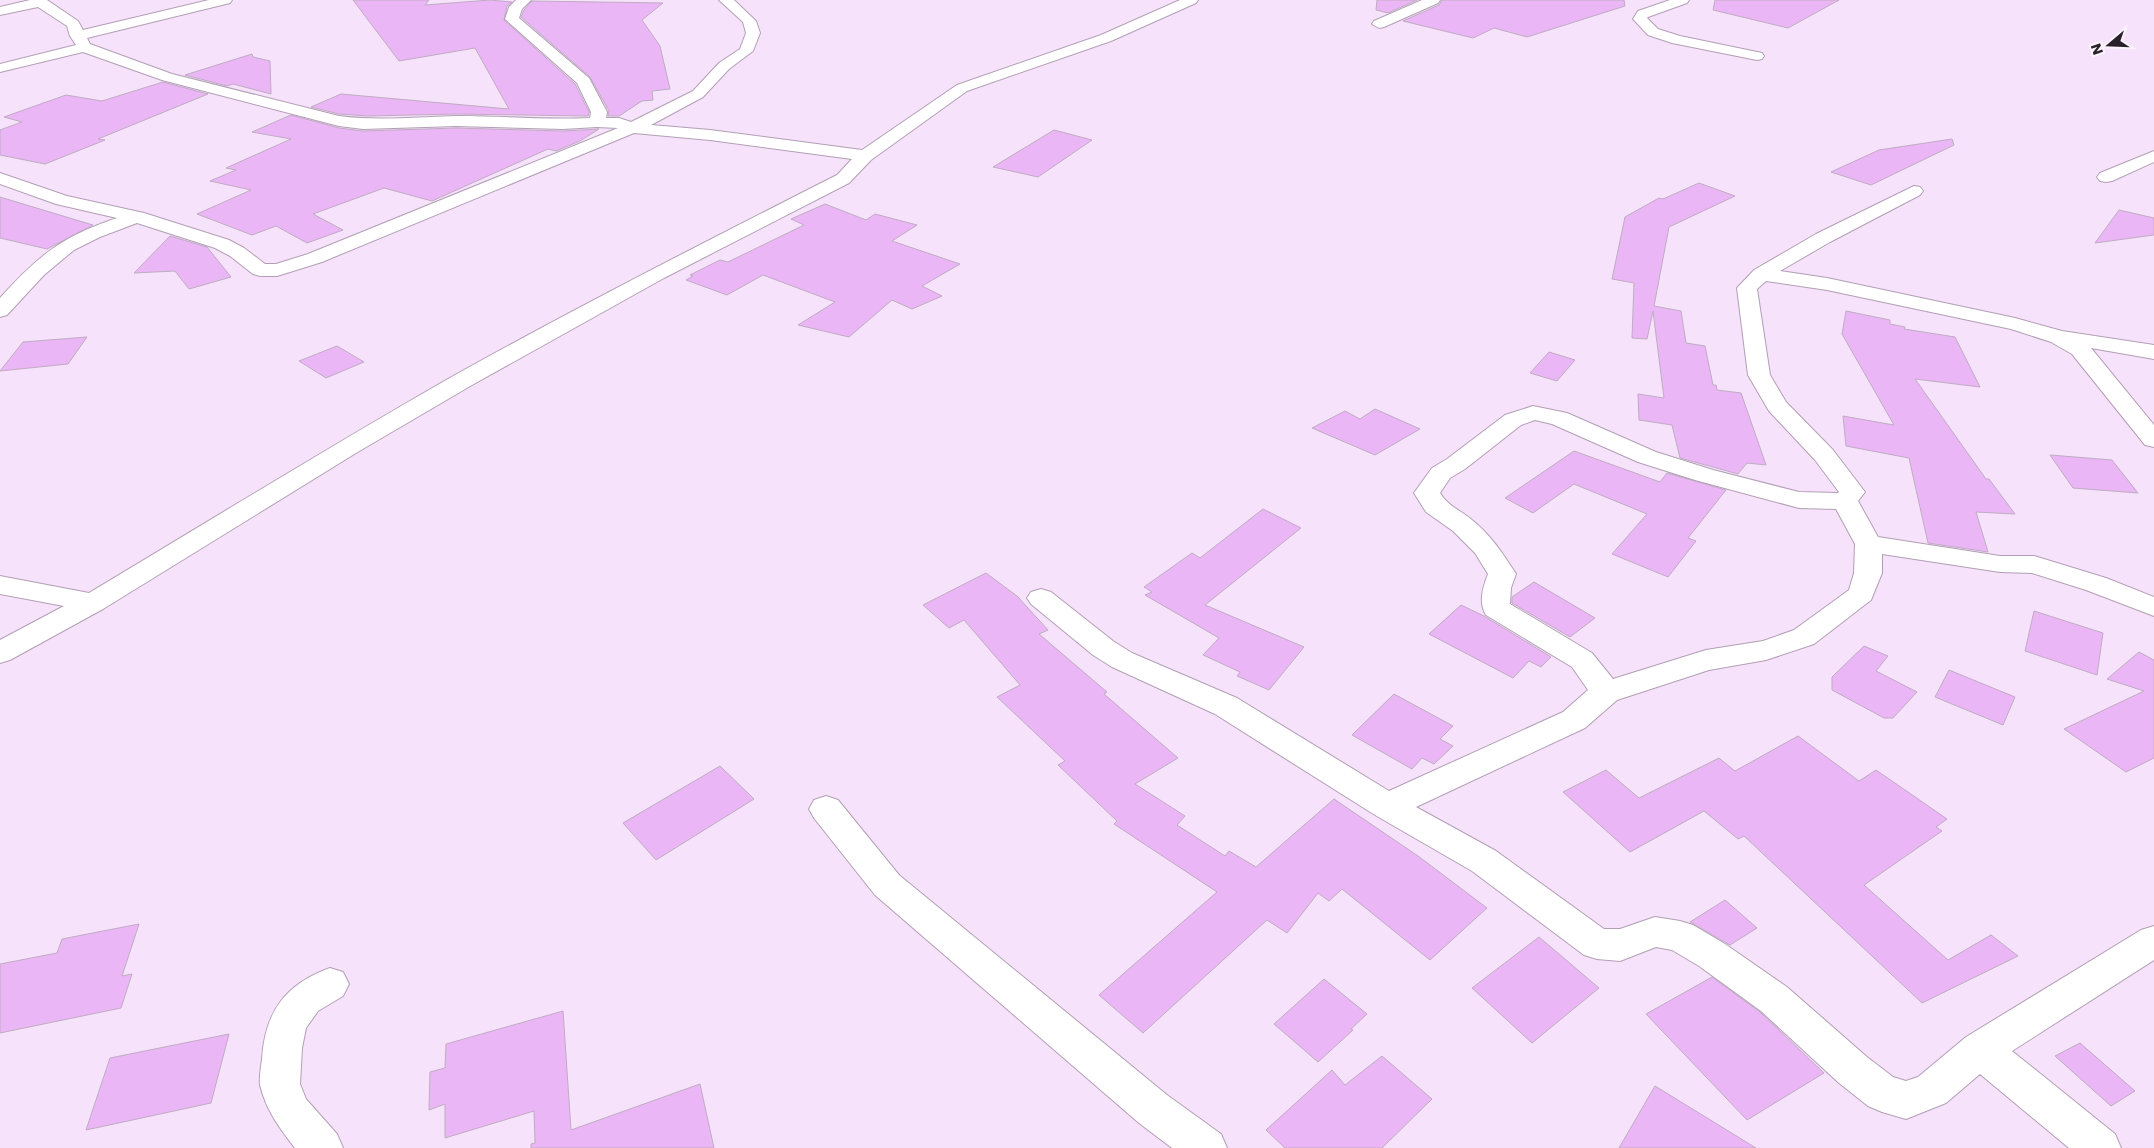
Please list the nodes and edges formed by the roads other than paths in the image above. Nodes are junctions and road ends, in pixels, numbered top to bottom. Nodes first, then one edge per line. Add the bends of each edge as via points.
1 (225, 0) edge
2 (524, 0) edge
3 (726, 0) edge
4 (1191, 0) edge
5 (1433, 0) edge
6 (1682, 0) edge
7 (39, 1) edge
8 (0, 10) edge
9 (1379, 24) dead end
10 (80, 42) junction
11 (1757, 56) dead end
12 (0, 68) edge
13 (597, 122) junction
14 (632, 128) junction
15 (865, 156) junction
16 (2154, 156) edge
17 (2106, 177) dead end
18 (0, 178) edge
19 (1914, 191) dead end
20 (137, 216) junction
21 (1760, 274) junction
22 (0, 311) edge
23 (2059, 337) junction
24 (2154, 352) edge
25 (2154, 440) edge
26 (1845, 501) junction
27 (1868, 544) junction
28 (0, 585) edge
29 (1041, 598) dead end
30 (93, 603) junction
31 (2154, 607) edge
32 (0, 652) edge
33 (1606, 692) junction
34 (1387, 806) junction
35 (826, 810) dead end
36 (2154, 941) edge
37 (330, 984) dead end
38 (1980, 1050) junction
39 (322, 1148) edge
40 (1206, 1148) edge
41 (2100, 1148) edge

1 - 10 street
2 - 13 street via 516,7 512,19 584,81 599,112
3 - 14 street via 749,21 753,33 746,51 724,66 698,94
4 - 15 street via 1106,38 962,88
5 - 9 street
6 - 11 street via 1643,14 1640,19 1653,32 1676,40
7 - 8 street
7 - 10 street via 73,24
10 - 12 street
10 - 13 street via 166,77 339,121 364,124
13 - 14 street via 619,123
14 - 15 street
14 - 20 street via 315,258 277,270 260,270 222,244
15 - 30 street via 844,179 657,274 464,380
16 - 17 street
18 - 20 street via 62,200
19 - 21 street
20 - 22 street via 70,245 43,265
21 - 23 street via 1827,284 2015,324
21 - 26 street via 1747,288 1759,376 1777,406 1824,456 1852,492
23 - 24 street
23 - 25 street via 2080,349
26 - 27 street
26 - 33 street via 1799,500 1704,475 1647,457 1559,418 1533,413 1513,420 1441,473 1427,493 1435,507 1486,548 1502,574 1496,608 1582,660
27 - 31 street via 2000,564 2034,565 2096,584
27 - 33 street via 1868,573 1861,594 1804,637 1766,650 1706,660
28 - 30 street
29 - 34 street via 1122,660 1226,706
30 - 32 street
33 - 34 street via 1574,720
34 - 38 street via 1484,861 1597,944 1620,945 1655,932 1688,940 1774,999 1882,1093 1906,1100 1932,1090
35 - 40 street via 887,885 1153,1109
36 - 38 street
37 - 39 street via 304,999 288,1022 282,1048 280,1084 291,1112
38 - 41 street

